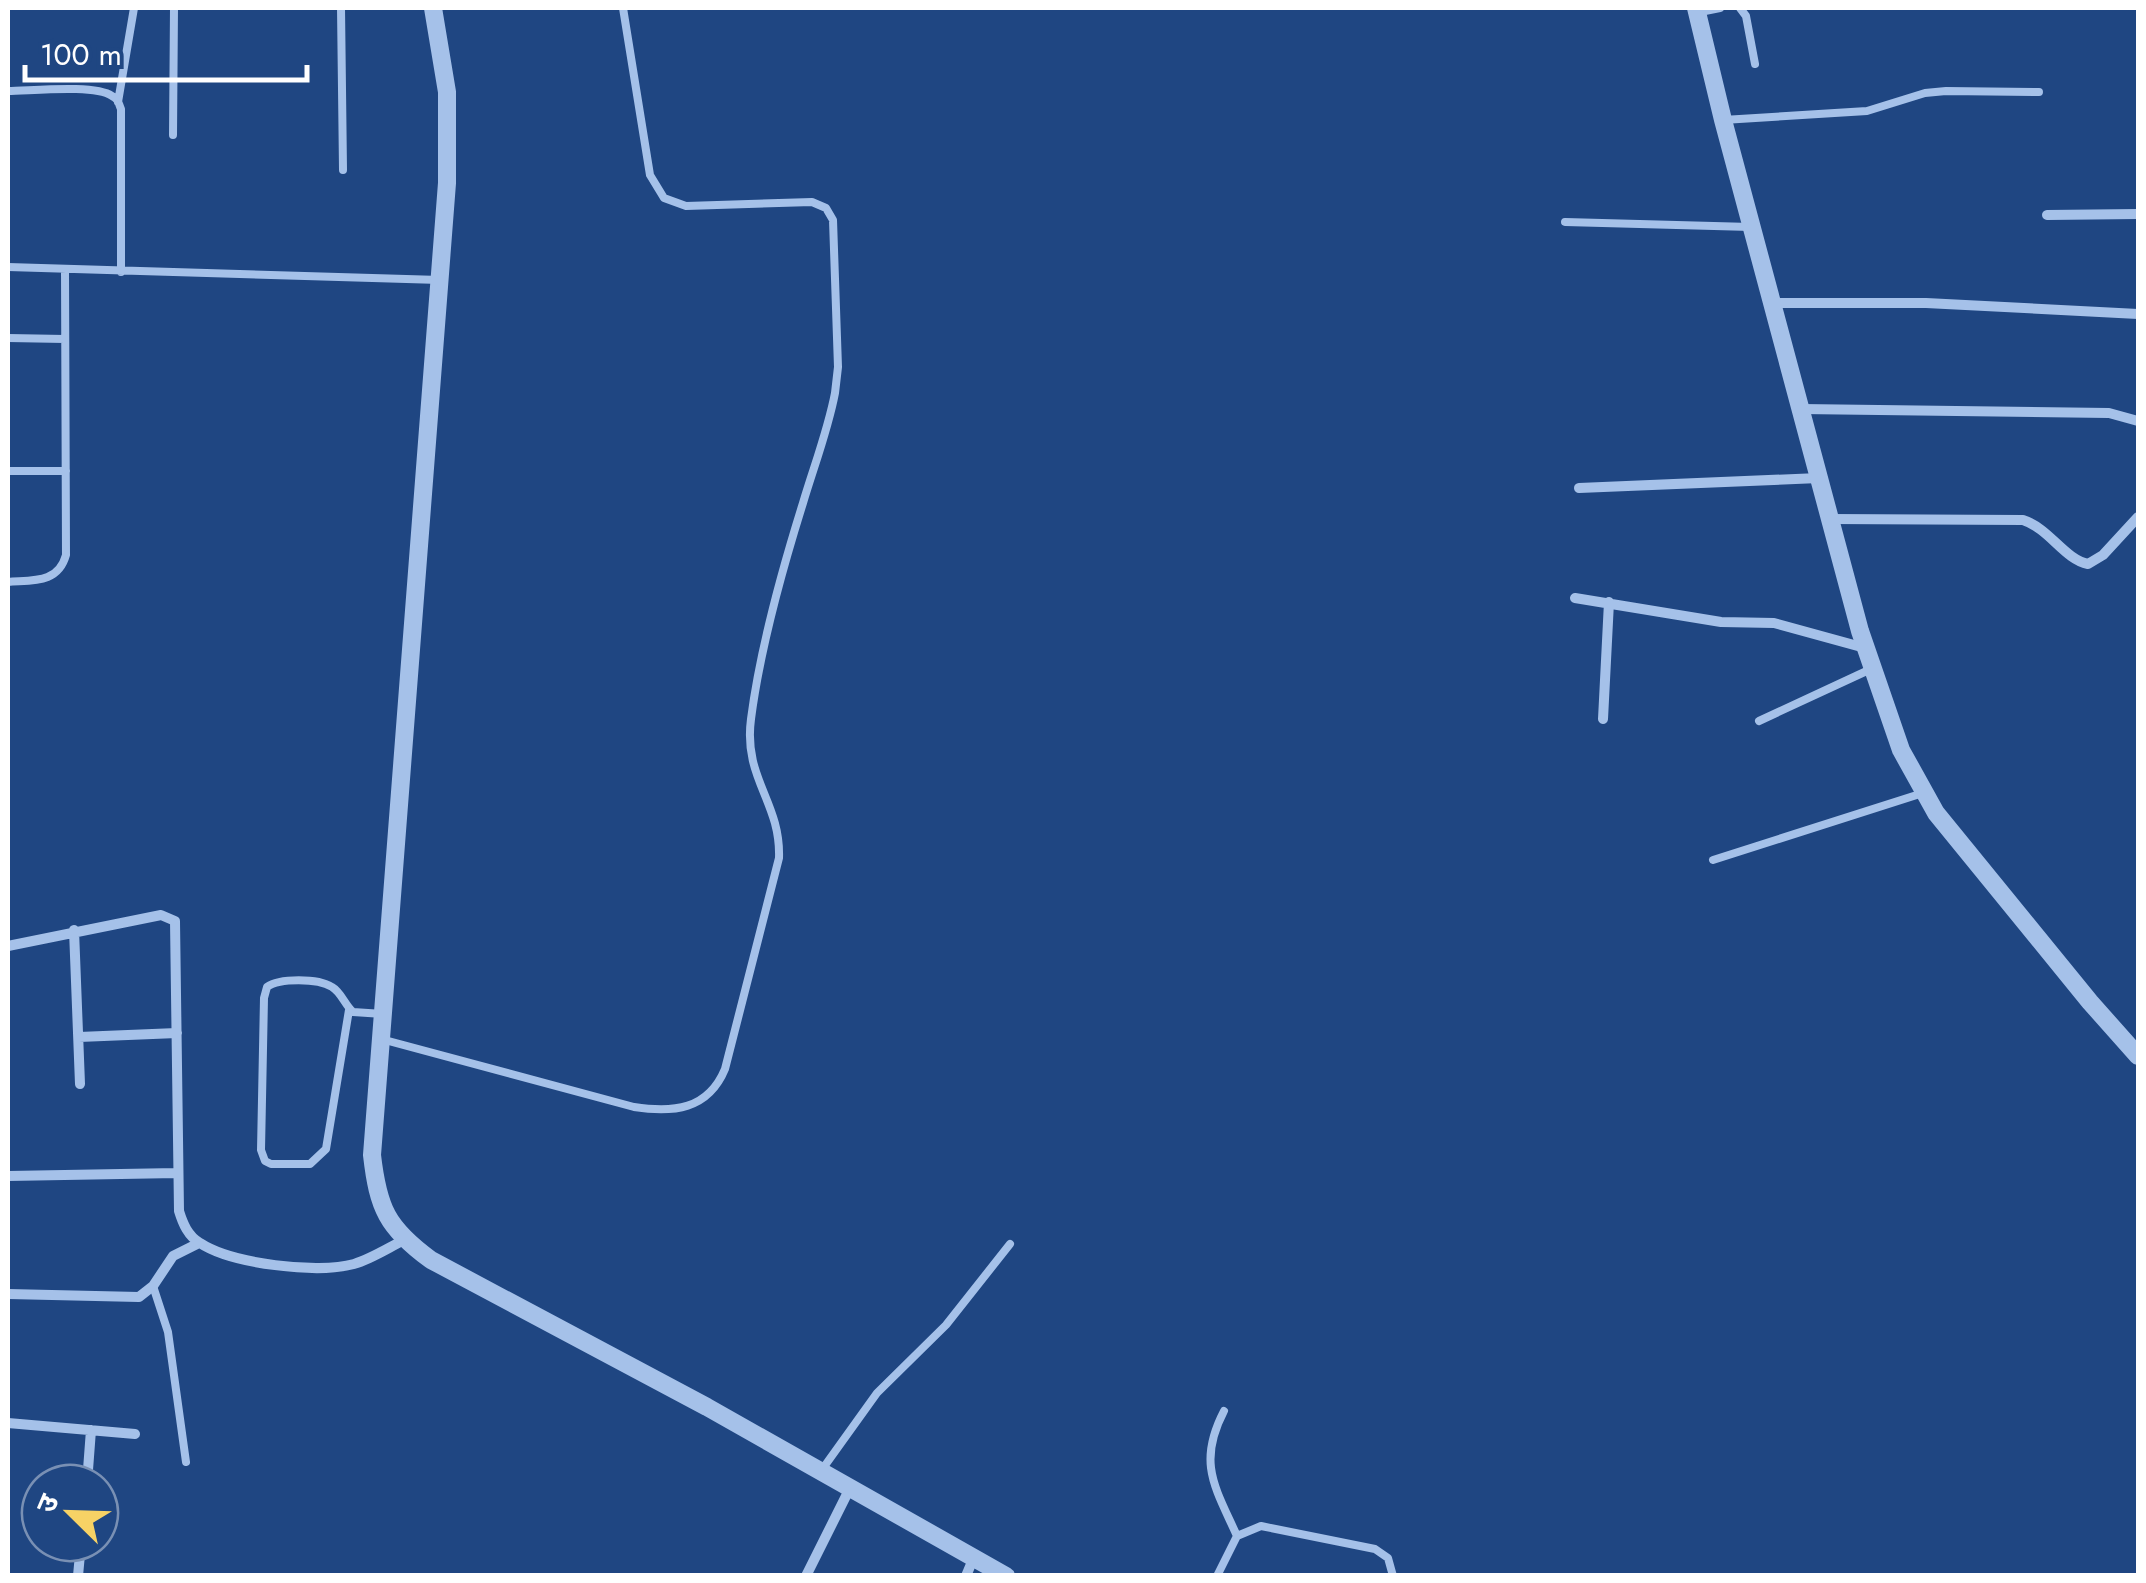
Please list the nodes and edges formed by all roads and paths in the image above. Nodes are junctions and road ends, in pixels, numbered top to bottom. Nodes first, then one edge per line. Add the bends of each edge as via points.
1 (134, 8) edge
2 (174, 8) edge
3 (341, 8) edge
4 (434, 8) edge
5 (623, 8) edge
6 (1720, 8) edge
7 (1740, 8) edge
8 (1701, 10) edge
9 (1754, 64) dead end
10 (8, 91) edge
11 (2039, 92) dead end
12 (118, 102) junction
13 (1732, 119) junction
14 (174, 135) dead end
15 (343, 170) dead end
16 (2138, 214) edge
17 (2047, 215) dead end
18 (1564, 222) dead end
19 (1752, 227) junction
20 (8, 266) edge
21 (65, 270) junction
22 (121, 272) junction
23 (440, 280) junction
24 (1772, 303) junction
25 (2138, 314) edge
26 (8, 338) edge
27 (65, 339) junction
28 (1800, 410) junction
29 (2138, 421) edge
30 (8, 471) edge
31 (66, 471) junction
32 (1819, 478) junction
33 (1580, 488) dead end
34 (2138, 517) edge
35 (1846, 519) junction
36 (8, 582) edge
37 (1575, 598) dead end
38 (1609, 602) junction
39 (1865, 648) junction
40 (1872, 669) junction
41 (1602, 719) dead end
42 (1759, 721) dead end
43 (1923, 792) junction
44 (1713, 860) dead end
45 (74, 930) junction
46 (8, 946) edge
47 (349, 1010) junction
48 (383, 1014) junction
49 (177, 1033) junction
50 (78, 1037) junction
51 (381, 1038) junction
52 (2138, 1056) edge
53 (80, 1084) dead end
54 (177, 1174) junction
55 (8, 1176) edge
56 (404, 1240) junction
57 (199, 1243) junction
58 (1010, 1244) dead end
59 (153, 1286) junction
60 (8, 1294) edge
61 (1224, 1411) dead end
62 (8, 1423) edge
63 (91, 1430) junction
64 (135, 1434) dead end
65 (186, 1462) dead end
66 (89, 1463) edge
67 (821, 1471) junction
68 (850, 1488) junction
69 (1237, 1536) junction
70 (974, 1557) junction
71 (806, 1576) edge
72 (966, 1576) edge
73 (1006, 1576) edge
74 (1217, 1576) edge
75 (1393, 1576) edge

1 - 12 lane
2 - 14 lane
3 - 15 lane
4 - 23 street via 449,137
5 - 51 lane via 650,175 664,198 686,206 812,202 832,220 836,393 779,585 751,718 754,775 776,820 779,858 725,1070 698,1103 668,1110 634,1106
6 - 8 lane
7 - 9 lane
8 - 13 street
10 - 12 lane via 97,91
11 - 13 lane via 1946,91 1867,110
12 - 22 lane
13 - 19 street
16 - 17 street
18 - 19 lane
19 - 24 street
20 - 21 lane
21 - 22 lane
21 - 27 lane
22 - 23 lane
23 - 48 street
24 - 25 street
24 - 28 street
26 - 27 lane
27 - 31 lane
28 - 29 street via 2109,414
28 - 32 street
30 - 31 lane
31 - 36 lane via 63,566 48,578
32 - 33 street
32 - 35 street
34 - 35 street via 2088,564 2022,520
35 - 39 street
37 - 38 street
38 - 39 street via 1788,626
38 - 41 street
39 - 40 street
40 - 42 lane
40 - 43 street via 1900,750
43 - 44 lane
43 - 52 street
45 - 46 street
45 - 49 street via 162,915 176,921
45 - 50 street
47 - 47 lane via 329,985 276,981 267,987 265,1161 310,1164 326,1148
47 - 48 lane
48 - 51 street
49 - 50 street
49 - 54 street
50 - 53 street
51 - 56 street via 372,1155 376,1191
54 - 55 street
54 - 57 street via 179,1211
56 - 57 street via 352,1264 321,1267 236,1257
56 - 67 street
57 - 59 street via 173,1256
58 - 67 lane via 946,1325 877,1393
59 - 60 street via 139,1296
59 - 65 lane via 168,1332
61 - 69 lane via 1208,1462
62 - 63 street
63 - 64 street
63 - 66 street
67 - 68 street
68 - 70 street
68 - 71 street
69 - 74 lane
69 - 75 lane via 1261,1526 1375,1549 1388,1558
70 - 72 street
70 - 73 street

